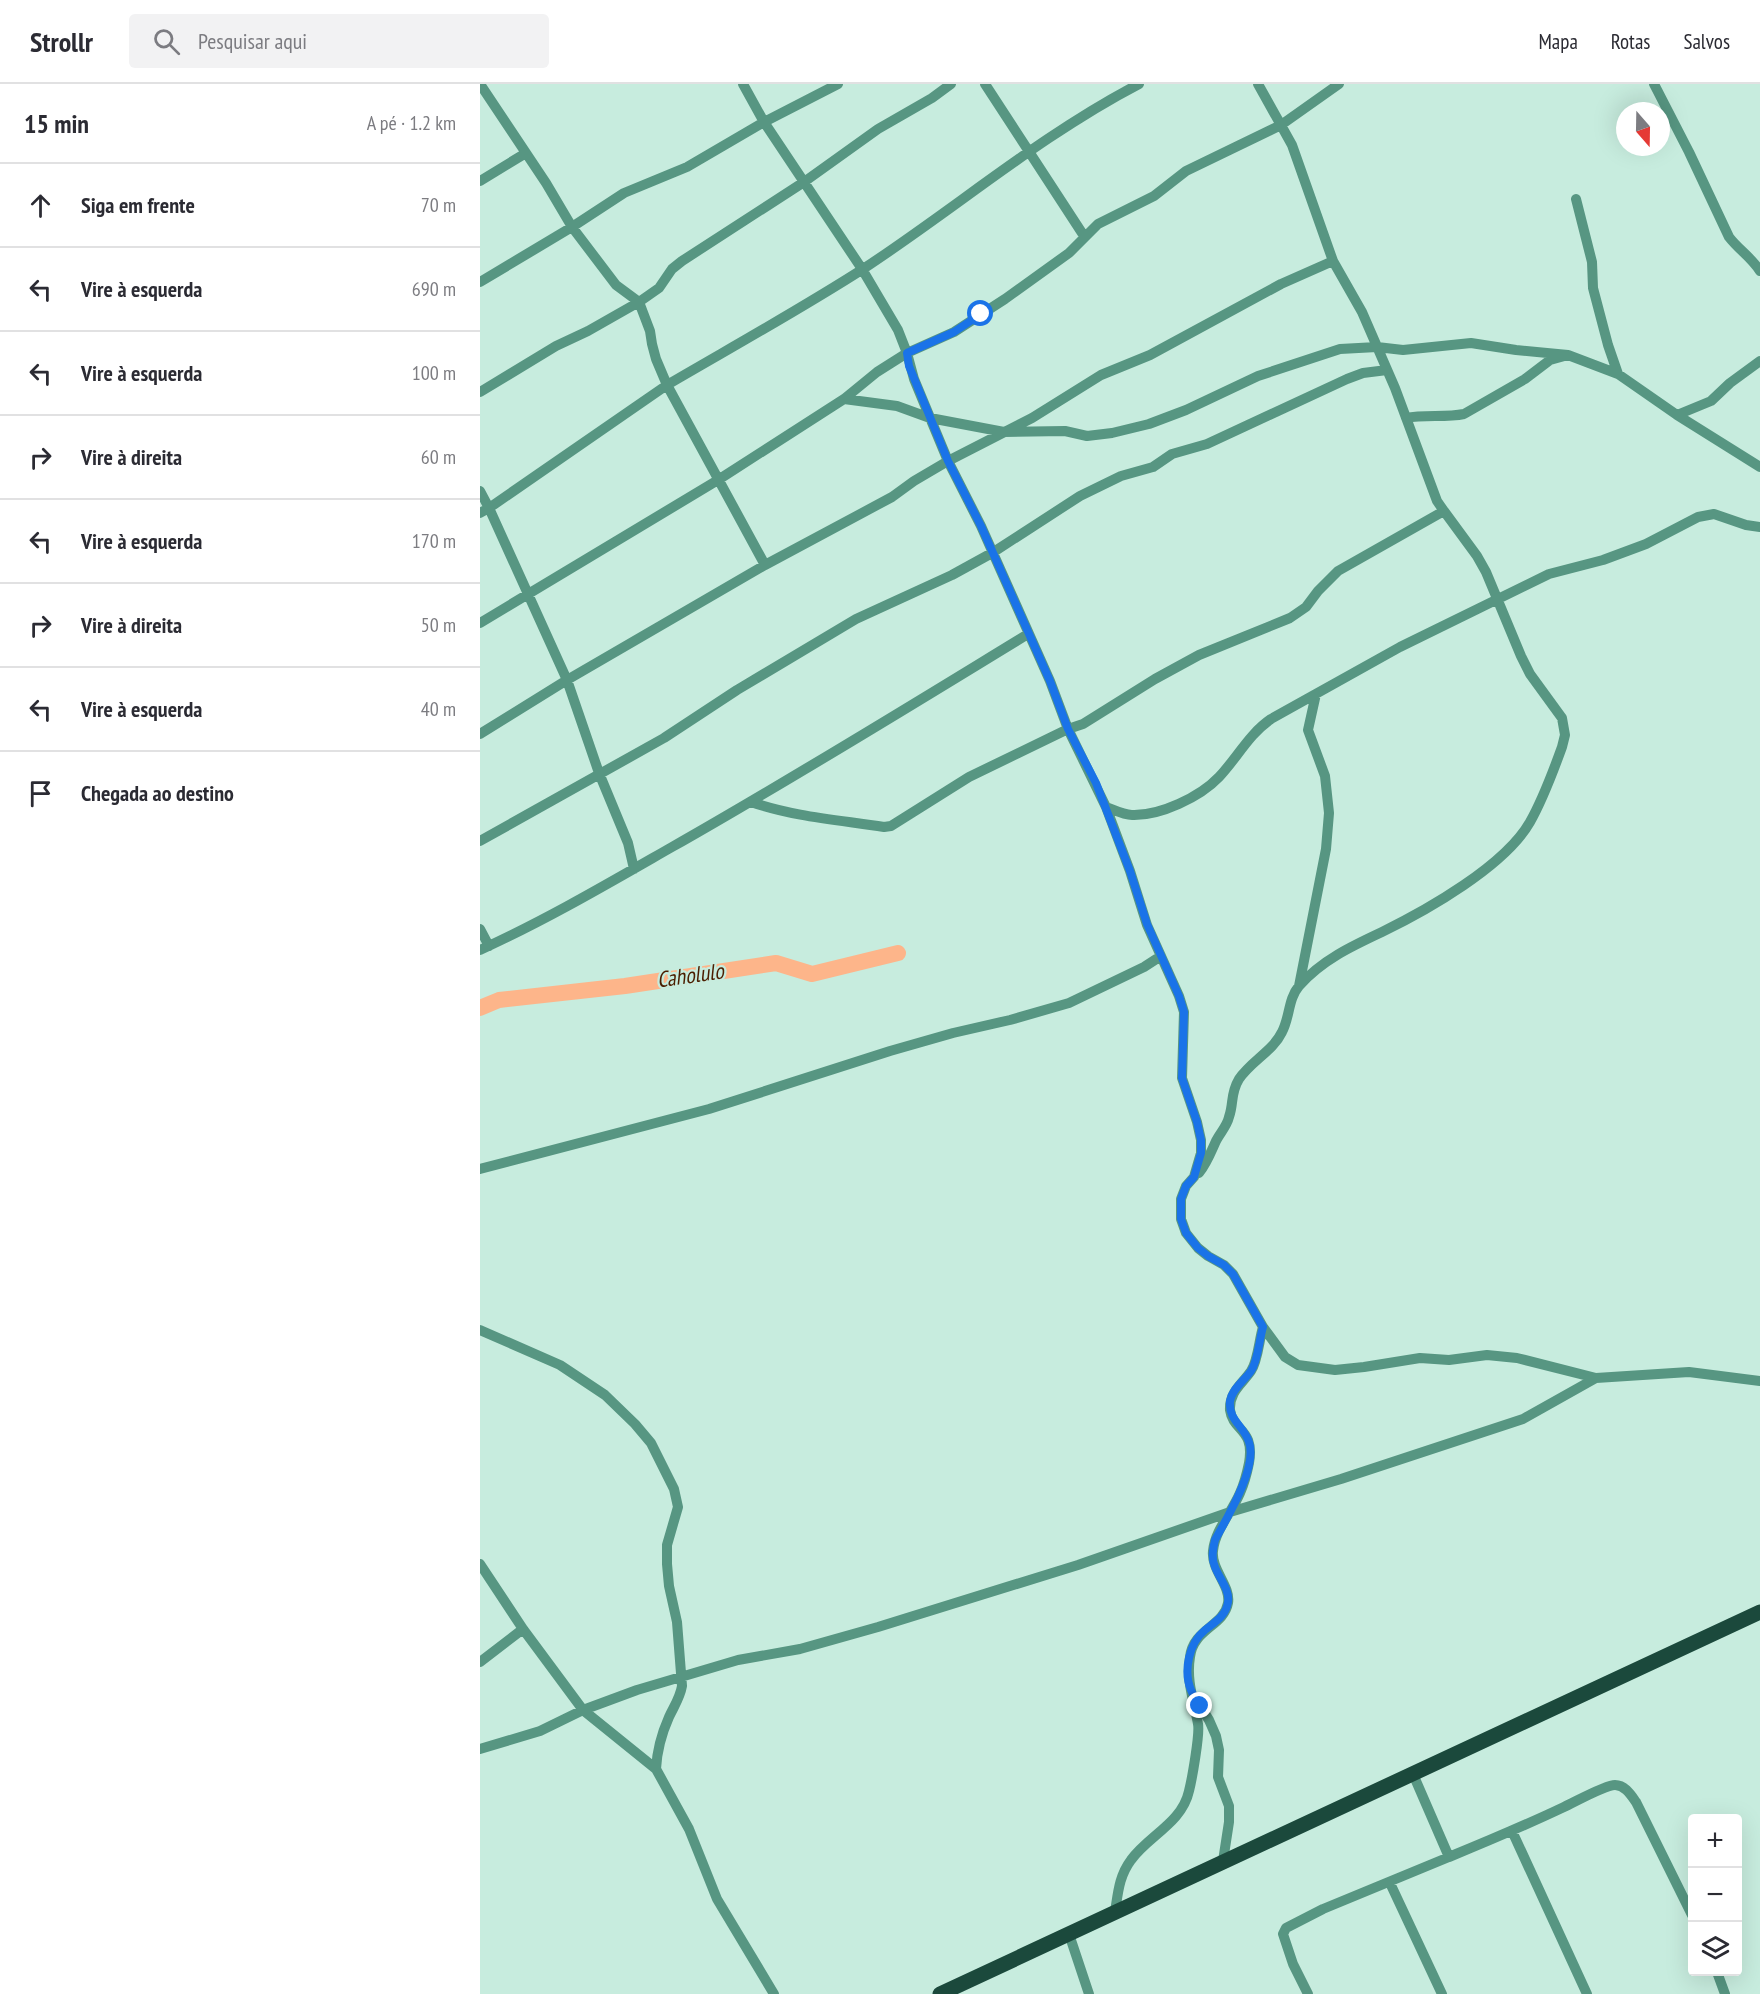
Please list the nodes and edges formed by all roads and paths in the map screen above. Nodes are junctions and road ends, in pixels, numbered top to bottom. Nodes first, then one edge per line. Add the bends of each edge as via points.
1 (480, 84) edge
2 (743, 84) edge
3 (838, 84) edge
4 (951, 84) edge
5 (985, 84) edge
6 (1139, 84) edge
7 (1258, 84) edge
8 (1339, 84) edge
9 (1654, 84) edge
10 (764, 122) junction
11 (1281, 125) junction
12 (1030, 152) junction
13 (526, 153) junction
14 (480, 181) edge
15 (804, 182) junction
16 (1576, 199) dead end
17 (572, 227) junction
18 (1084, 237) junction
19 (1333, 261) junction
20 (862, 269) junction
21 (1760, 271) edge
22 (480, 282) edge
23 (639, 302) junction
24 (1377, 347) junction
25 (907, 353) junction
26 (1568, 355) junction
27 (1760, 362) edge
28 (1387, 370) junction
29 (1618, 375) junction
30 (667, 385) junction
31 (480, 392) edge
32 (844, 399) junction
33 (1677, 415) junction
34 (930, 418) junction
35 (1406, 418) junction
36 (1004, 432) junction
37 (948, 461) junction
38 (1760, 467) edge
39 (718, 480) junction
40 (480, 491) edge
41 (484, 510) edge
42 (1444, 512) junction
43 (1760, 527) edge
44 (992, 553) junction
45 (765, 565) junction
46 (530, 595) junction
47 (1498, 598) junction
48 (480, 623) edge
49 (1028, 634) junction
50 (567, 680) junction
51 (1316, 694) junction
52 (1068, 729) junction
53 (480, 734) edge
54 (599, 773) junction
55 (751, 802) junction
56 (1106, 807) junction
57 (480, 841) edge
58 (634, 869) junction
59 (480, 929) edge
60 (485, 948) edge
61 (1161, 956) junction
62 (1299, 986) junction
63 (480, 1169) edge
64 (1194, 1177) junction
65 (1263, 1327) junction
66 (480, 1330) edge
67 (1596, 1378) junction
68 (1760, 1381) edge
69 (1230, 1512) junction
70 (480, 1564) edge
71 (1760, 1612) edge
72 (524, 1629) junction
73 (480, 1662) edge
74 (681, 1677) junction
75 (1190, 1688) junction
76 (583, 1710) junction
77 (480, 1749) edge
78 (657, 1769) junction
79 (1413, 1774) junction
80 (1512, 1831) junction
81 (1449, 1857) junction
82 (1223, 1861) junction
83 (1390, 1883) junction
84 (1688, 1908) edge
85 (1115, 1912) junction
86 (1069, 1934) junction
87 (1719, 1976) edge
88 (774, 1994) edge
89 (940, 1994) edge
90 (1089, 1994) edge
91 (1308, 1994) edge
92 (1442, 1994) edge
93 (1587, 1994) edge
94 (1725, 1994) edge

1 - 13 street
2 - 10 street
3 - 10 street
4 - 15 street via 878,129
5 - 12 street
6 - 12 street via 1104,102
7 - 11 street
8 - 11 street
9 - 21 street via 1729,237
10 - 15 street
10 - 17 street via 687,166 624,193
11 - 18 street via 1186,171 1160,192 1098,224
11 - 19 street via 1292,145
12 - 18 street
12 - 20 street
13 - 14 street
13 - 17 street
15 - 20 street
15 - 23 street via 682,261 659,288
16 - 29 street via 1592,261 1593,288
17 - 22 street
17 - 23 street via 616,285
18 - 25 street via 1069,253 1005,299 954,332
19 - 24 street
19 - 36 street via 1150,355 1101,375
20 - 25 street
20 - 30 street
23 - 30 street
23 - 31 street
24 - 26 street via 1403,350 1471,343
24 - 28 street
24 - 36 street via 1340,349 1299,362 1258,376 1186,410 1112,433 1087,436 1065,431
25 - 32 street
25 - 34 street
26 - 29 street
26 - 35 street via 1550,360 1464,414
27 - 33 street via 1711,401
28 - 35 street
28 - 44 street via 1347,379 1207,444 1172,454 1153,467 1103,484
29 - 33 street
30 - 39 street
30 - 41 street
32 - 34 street via 897,406
32 - 39 street
33 - 38 street
34 - 36 street
34 - 37 street
35 - 42 street
36 - 37 street
37 - 44 street
37 - 45 street
39 - 45 street
39 - 46 street
40 - 41 street
41 - 46 street
42 - 47 street via 1477,556
42 - 52 street via 1338,572 1306,608 1290,618 1199,655 1083,724
43 - 47 street via 1714,514 1698,517 1646,544 1549,574
44 - 49 street
44 - 54 street via 856,619
45 - 50 street
46 - 48 street
46 - 50 street
47 - 51 street
47 - 62 street via 1530,674 1564,726 1562,747 1529,824 1501,857 1468,882 1340,952
49 - 52 street
49 - 55 street
50 - 53 street
50 - 54 street
51 - 56 street via 1259,727 1218,779 1185,801 1142,815
51 - 62 street via 1308,730 1325,776 1329,813 1326,849
52 - 55 street via 969,777 891,826 793,814
52 - 56 street
54 - 57 street
54 - 58 street via 628,843
55 - 58 street
56 - 61 street
58 - 60 street
59 - 60 street
61 - 63 street via 1069,1003 890,1050 709,1109
61 - 64 street via 1184,1012 1182,1078 1201,1140
62 - 64 street via 1282,1034 1241,1076 1231,1100 1230,1116 1206,1163
64 - 65 street via 1181,1199 1186,1233 1198,1248 1233,1274
65 - 67 street via 1285,1357 1310,1367 1335,1370 1420,1358 1449,1360 1487,1355 1517,1358
65 - 69 street via 1252,1370 1230,1399 1231,1414 1251,1447 1244,1482
66 - 74 street via 560,1365 605,1395 651,1443 671,1480 678,1507 667,1545 667,1564
67 - 68 street via 1689,1372
67 - 69 street via 1523,1419
69 - 74 street via 1078,1565 878,1627
69 - 75 street via 1215,1540 1213,1558 1228,1603 1219,1619 1194,1642 1188,1670
70 - 72 street
71 - 79 main road
72 - 73 street
72 - 76 street
74 - 76 street
74 - 78 street via 681,1694 657,1747
75 - 82 street via 1209,1720 1219,1750 1218,1777 1229,1806
75 - 85 street via 1198,1735 1186,1799 1165,1828 1131,1858 1119,1884
76 - 77 street via 540,1731
76 - 78 street
78 - 88 street via 689,1829 717,1899
79 - 81 street
79 - 82 main road
80 - 81 street
80 - 84 street via 1618,1785 1636,1802
80 - 93 street
81 - 83 street
82 - 85 main road
83 - 91 street via 1286,1928 1283,1934
83 - 92 street
85 - 86 main road
86 - 89 main road
86 - 90 street
87 - 94 street

